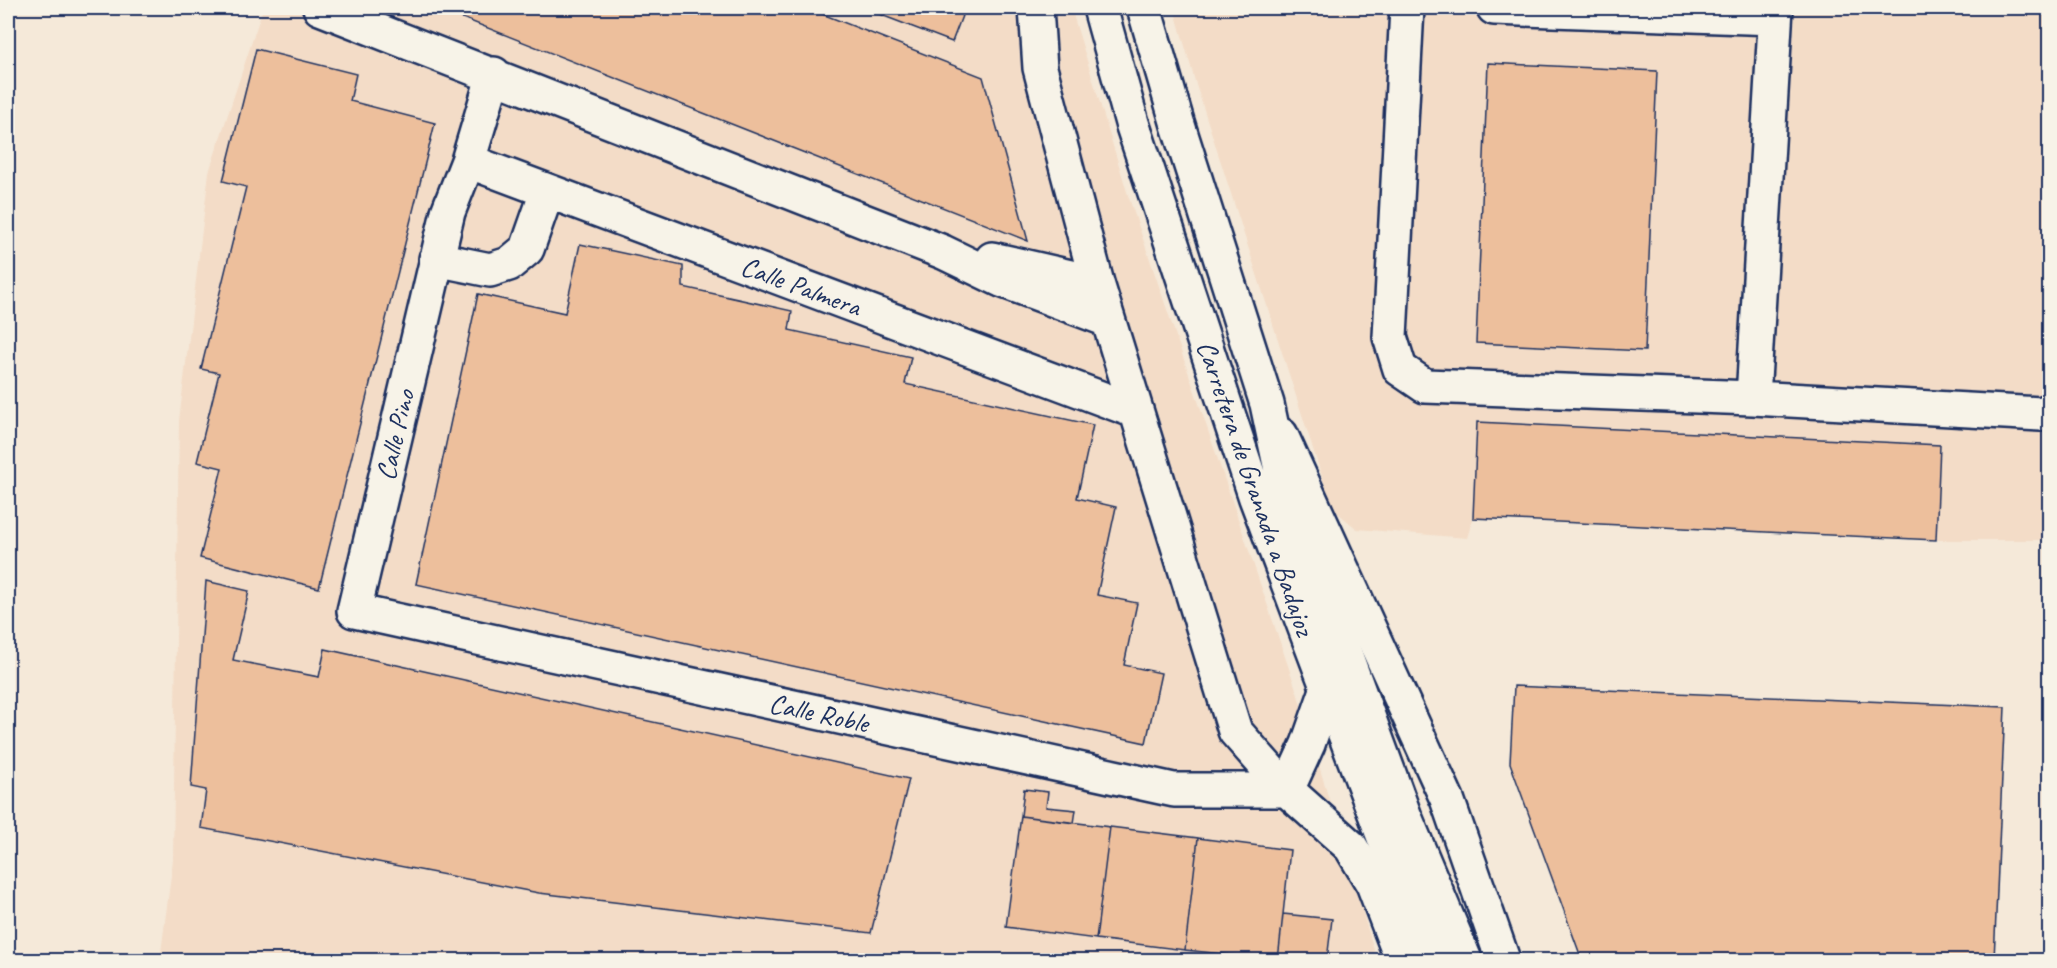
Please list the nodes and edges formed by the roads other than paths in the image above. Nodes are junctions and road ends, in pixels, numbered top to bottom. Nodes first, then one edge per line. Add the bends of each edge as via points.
1 (320, 8) edge
2 (1036, 8) edge
3 (1100, 8) edge
4 (1144, 8) edge
5 (1407, 8) edge
6 (1494, 8) edge
7 (1776, 13) edge
8 (494, 74) junction
9 (468, 161) junction
10 (547, 192) junction
11 (943, 252) junction
12 (436, 259) junction
13 (1097, 283) junction
14 (1108, 320) junction
15 (1753, 398) junction
16 (1267, 404) junction
17 (2049, 410) edge
18 (1135, 411) junction
19 (354, 611) joint
20 (1327, 690) junction
21 (1287, 790) junction
22 (1415, 920) junction
23 (1402, 960) edge
24 (1426, 960) edge
25 (1436, 960) edge
26 (1465, 960) edge
27 (1503, 960) edge

1 - 8 main road
2 - 13 main road via 1040,68
3 - 20 main road, Carretera de Granada a Badajoz via 1132,123 1256,498
4 - 16 main road, Carretera de Granada a Badajoz
5 - 15 main road via 1390,337 1401,369 1425,386
6 - 7 main road
7 - 15 main road
8 - 9 main road, Calle Pino
8 - 11 main road
9 - 10 main road, Calle Palmera
9 - 12 main road, Calle Pino via 448,212
10 - 12 main road via 527,249 509,264 490,270
10 - 18 main road, Calle Palmera
11 - 13 main road via 1004,261
11 - 14 main road via 1000,280
12 - 19 main road, Calle Pino
13 - 14 main road
14 - 18 main road
15 - 17 main road via 2041,414
16 - 26 main road, Carretera de Granada a Badajoz via 1286,493 1405,817
16 - 27 main road via 1447,799
18 - 21 main road via 1235,731
19 - 21 main road, Calle Roble via 1174,790
20 - 21 main road
20 - 22 main road, Carretera de Granada a Badajoz
21 - 23 main road via 1351,847 1372,884
22 - 24 main road
22 - 25 main road, Carretera de Granada a Badajoz

